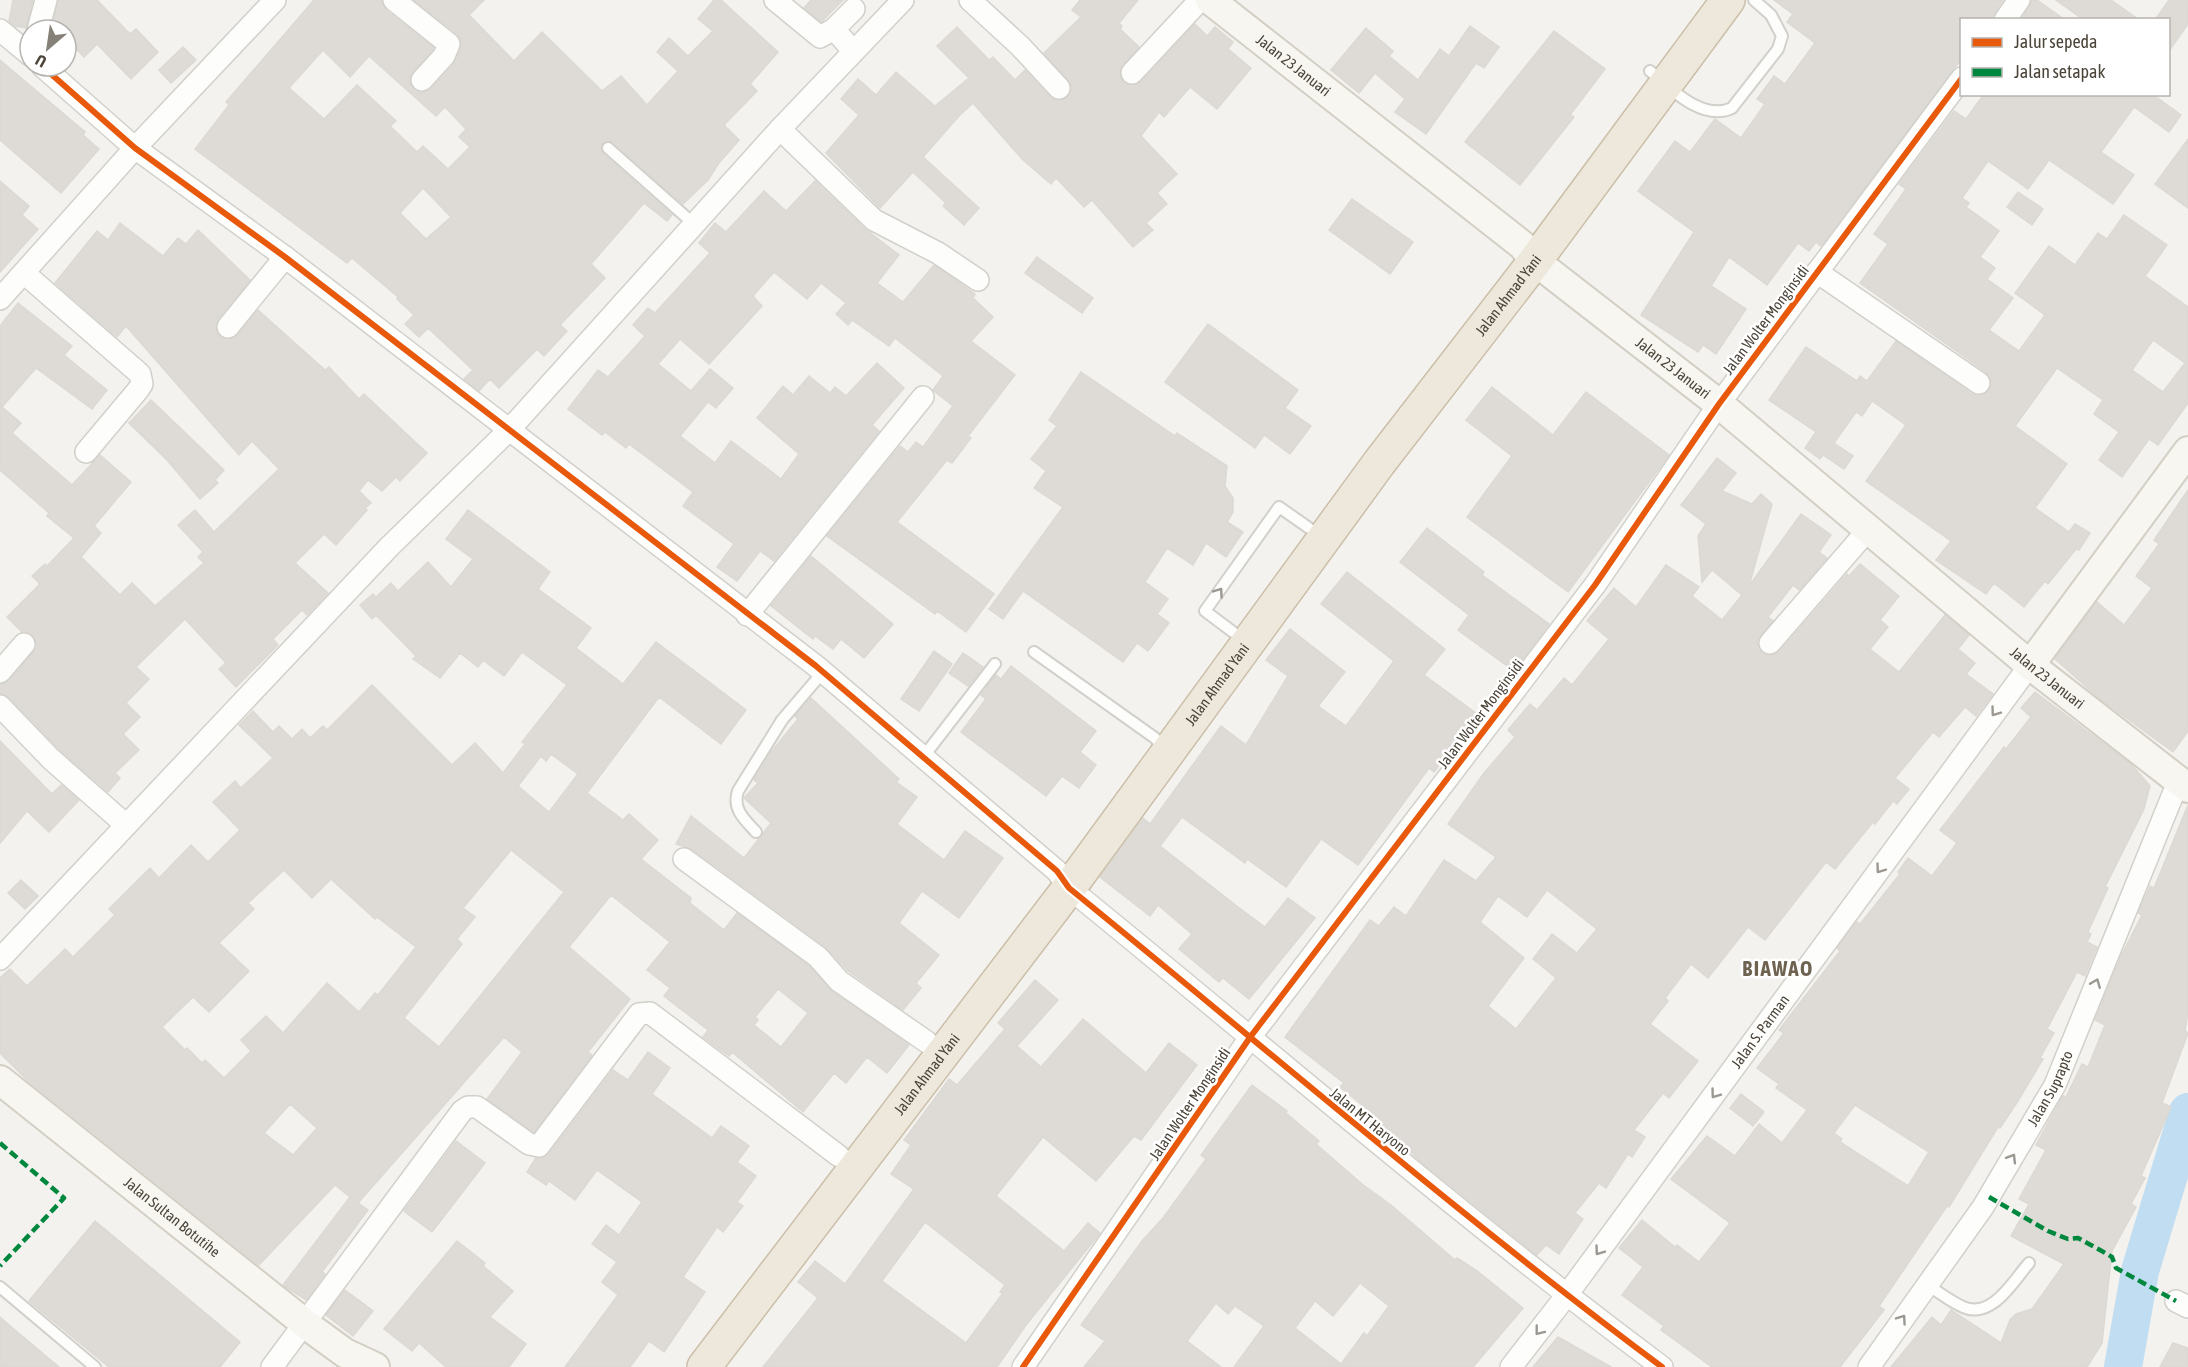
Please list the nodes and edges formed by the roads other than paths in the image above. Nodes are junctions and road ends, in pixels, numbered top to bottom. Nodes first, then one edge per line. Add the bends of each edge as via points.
1 (46, 0) edge
2 (275, 0) edge
3 (394, 0) edge
4 (776, 0) edge
5 (903, 0) edge
6 (970, 0) edge
7 (1200, 0) edge
8 (1210, 0) edge
9 (1702, 0) edge
10 (1728, 0) edge
11 (1754, 0) edge
12 (2019, 0) edge
13 (854, 9) dead end
14 (41, 18) edge
15 (2006, 18) edge
16 (834, 29) junction
17 (5, 34) edge
18 (18, 45) edge
19 (853, 51) junction
20 (1132, 74) dead end
21 (1657, 77) junction
22 (56, 78) edge
23 (422, 80) dead end
24 (1960, 81) edge
25 (1059, 88) dead end
26 (780, 129) junction
27 (135, 148) junction
28 (608, 148) dead end
29 (694, 224) junction
30 (1528, 253) junction
31 (285, 257) junction
32 (1817, 272) junction
33 (24, 273) junction
34 (978, 280) dead end
35 (0, 299) edge
36 (228, 327) dead end
37 (1979, 383) dead end
38 (923, 397) dead end
39 (1719, 404) junction
40 (1408, 409) junction
41 (509, 430) junction
42 (2188, 451) edge
43 (86, 452) dead end
44 (1867, 531) junction
45 (747, 615) junction
46 (24, 644) dead end
47 (1770, 644) dead end
48 (1034, 652) dead end
49 (995, 664) dead end
50 (2030, 665) junction
51 (819, 669) junction
52 (0, 672) edge
53 (0, 706) edge
54 (1161, 745) junction
55 (924, 756) junction
56 (2183, 785) edge
57 (126, 825) junction
58 (756, 832) dead end
59 (684, 859) dead end
60 (1063, 880) junction
61 (0, 959) edge
62 (971, 1000) junction
63 (1251, 1036) junction
64 (927, 1042) junction
65 (0, 1080) edge
66 (839, 1156) junction
67 (814, 1206) junction
68 (2029, 1263) dead end
69 (1927, 1285) junction
70 (0, 1287) edge
71 (1566, 1296) junction
72 (304, 1323) junction
73 (350, 1360) edge
74 (95, 1367) edge
75 (272, 1367) edge
76 (375, 1367) edge
77 (679, 1367) edge
78 (704, 1367) edge
79 (1023, 1367) edge
80 (1511, 1367) edge
81 (1662, 1367) edge
82 (1869, 1367) edge

1 - 14 street
2 - 27 street
3 - 23 street via 448,44 444,56
4 - 16 street via 819,37
5 - 19 street
6 - 25 street
7 - 20 street
8 - 30 street, Jalan 23 Januari
9 - 21 highway, Jalan Ahmad Yani
10 - 21 highway, Jalan Ahmad Yani
11 - 21 lane via 1771,15 1782,36 1778,48 1732,108 1722,113 1706,112
12 - 15 street
13 - 16 street
16 - 19 street
17 - 18 street
19 - 26 street
21 - 30 highway, Jalan Ahmad Yani
22 - 27 street, Jalan MT Haryono
24 - 32 street, Jalan Wolter Monginsidi
26 - 29 street
26 - 34 street via 874,220 938,253
27 - 31 street, Jalan MT Haryono
27 - 33 street
28 - 29 lane
29 - 41 street
30 - 39 street, Jalan 23 Januari
30 - 40 highway, Jalan Ahmad Yani
31 - 36 street
31 - 41 street, Jalan MT Haryono
32 - 37 street
32 - 39 street, Jalan Wolter Monginsidi
33 - 35 street
33 - 43 street via 142,378 138,390
38 - 45 street
39 - 44 street, Jalan 23 Januari
39 - 63 street, Jalan Wolter Monginsidi via 1595,585
40 - 54 highway, Jalan Ahmad Yani
54 -> 40 highway, Jalan Ahmad Yani via 1233,632 1309,528
41 - 45 street, Jalan MT Haryono
41 - 57 street via 389,547
42 - 50 street
44 - 47 street
44 - 50 street, Jalan 23 Januari
45 - 51 street, Jalan MT Haryono
46 - 52 street
48 - 54 lane
49 - 55 lane
50 - 56 street, Jalan 23 Januari
50 -> 71 street, Jalan S. Parman
51 - 55 street, Jalan MT Haryono
51 - 58 lane via 738,791 738,812
53 - 57 street via 51,759
54 - 60 highway, Jalan Ahmad Yani
55 - 60 street, Jalan MT Haryono
69 -> 56 street, Jalan Suprapto via 1983,1207 2055,1084
57 - 61 street
59 - 64 street via 818,957 839,981
60 - 62 highway, Jalan Ahmad Yani
60 - 63 street, Jalan MT Haryono
62 - 64 highway, Jalan Ahmad Yani
62 - 67 highway, Jalan Ahmad Yani
63 - 71 street, Jalan MT Haryono
63 - 79 street, Jalan Wolter Monginsidi
64 - 66 highway, Jalan Ahmad Yani
65 - 72 street, Jalan Sultan Botutihe
66 - 67 highway, Jalan Ahmad Yani
66 - 72 street via 650,1013 639,1014 539,1146 528,1144 477,1107 462,1111
67 - 77 highway, Jalan Ahmad Yani
67 - 78 highway, Jalan Ahmad Yani
68 - 69 lane via 1999,1299 1981,1308 1963,1307
82 -> 69 street, Jalan Suprapto
70 - 74 lane
71 -> 80 street, Jalan S. Parman
71 - 81 street, Jalan MT Haryono
72 - 73 street, Jalan Sultan Botutihe
72 - 75 street
73 - 76 street, Jalan Sultan Botutihe

